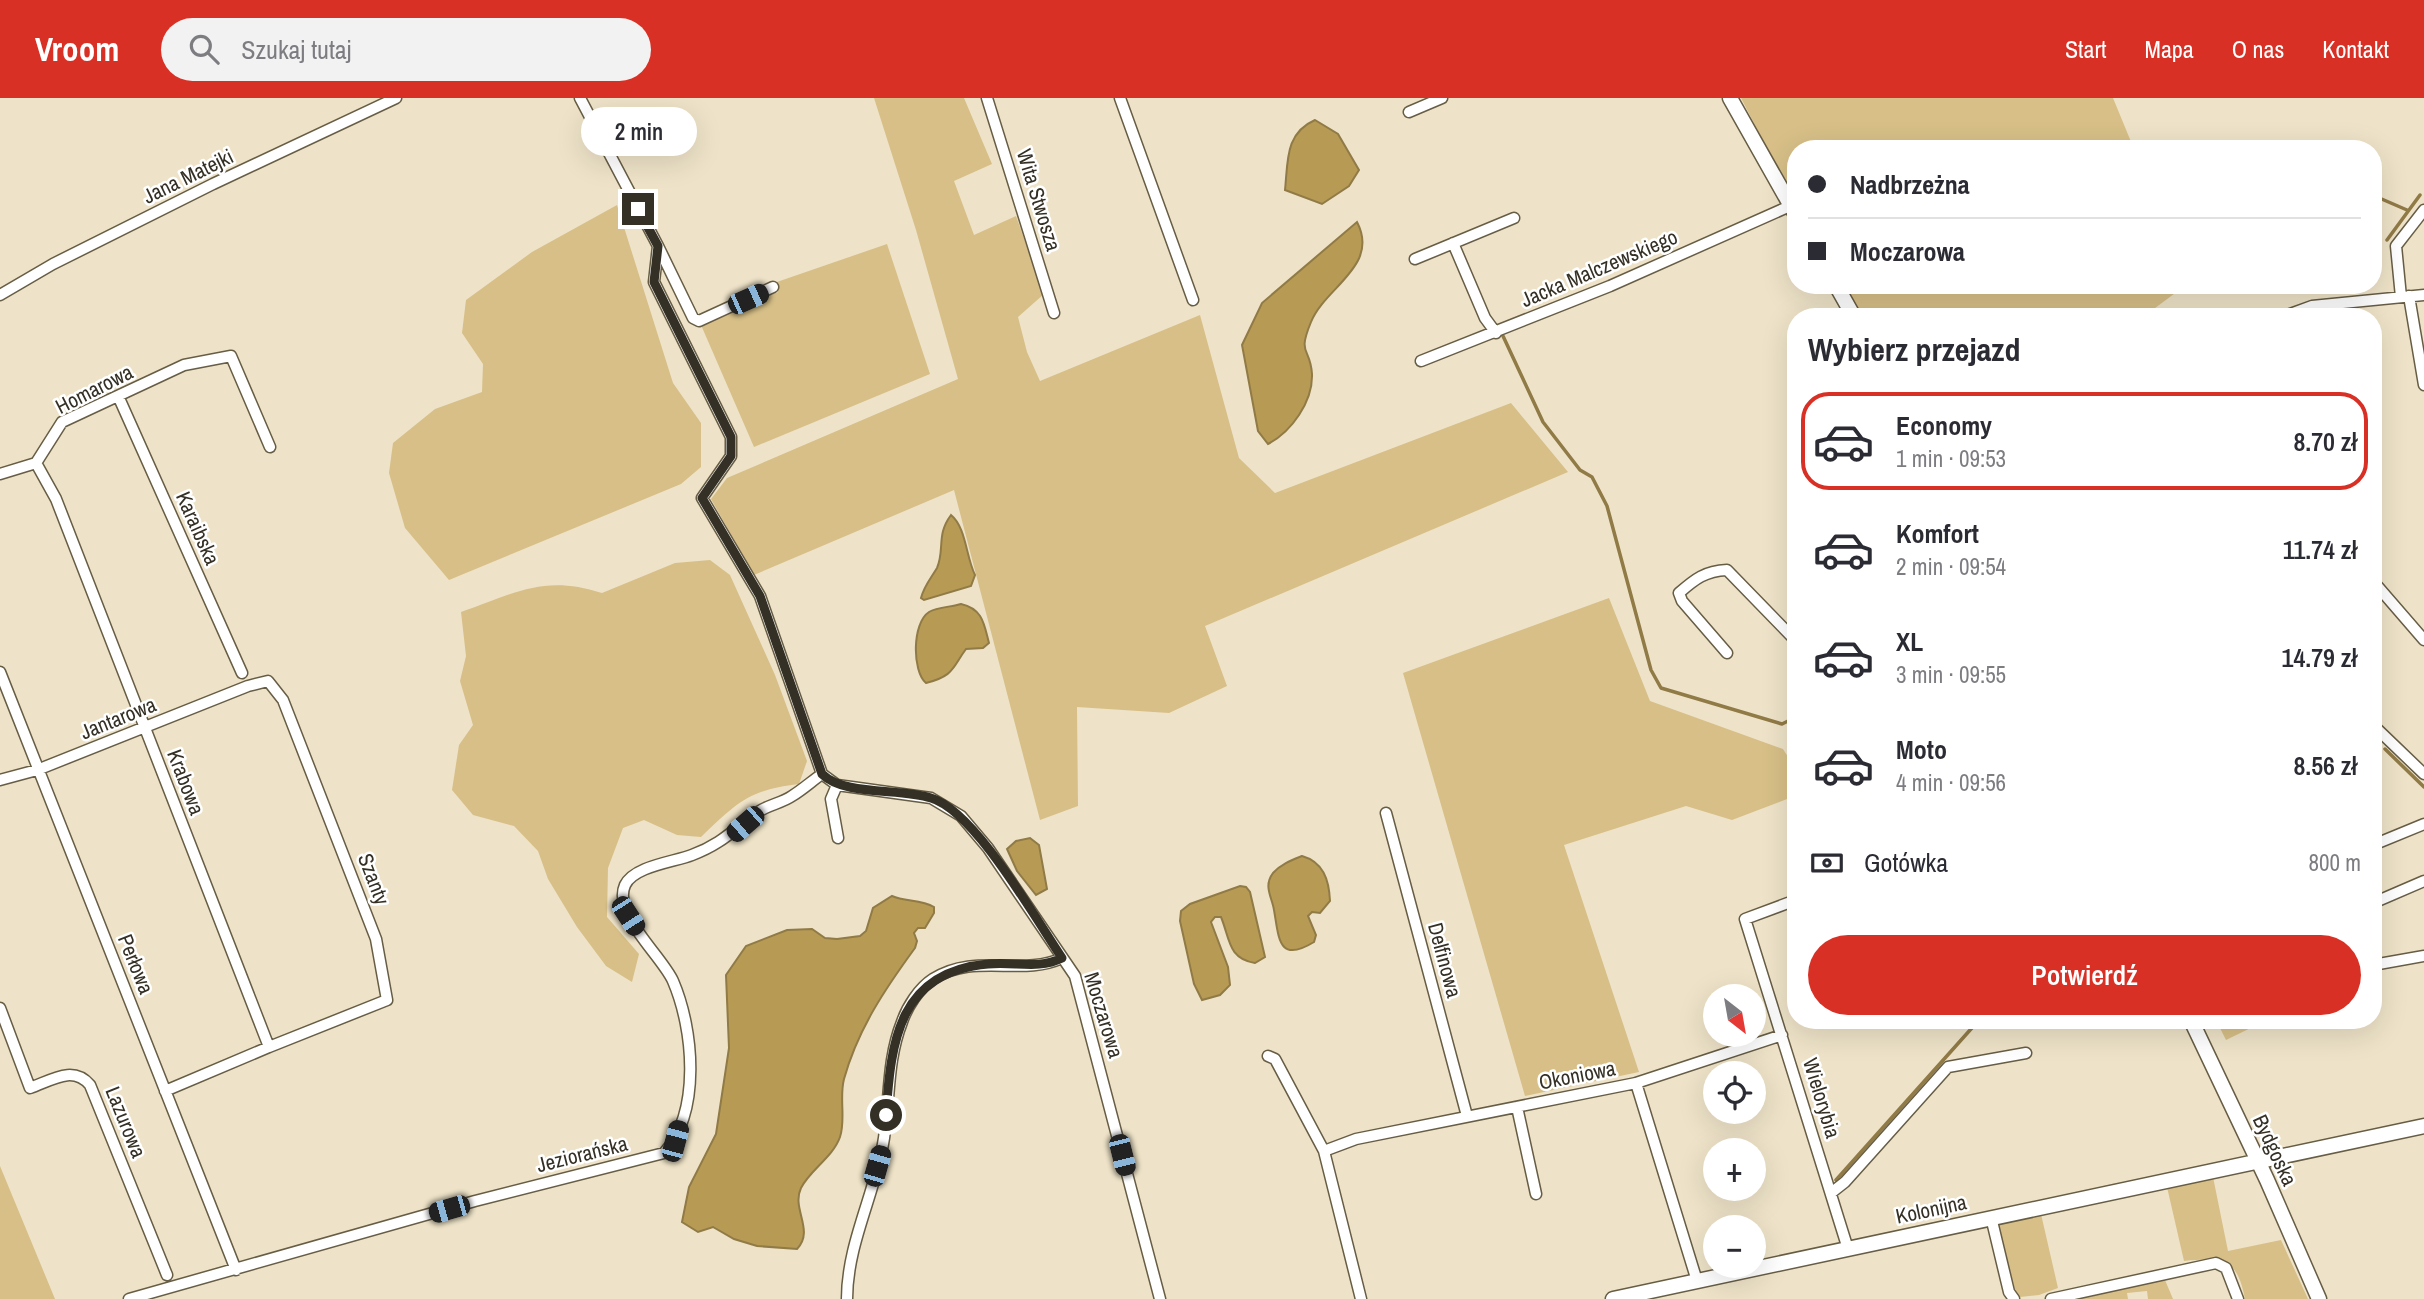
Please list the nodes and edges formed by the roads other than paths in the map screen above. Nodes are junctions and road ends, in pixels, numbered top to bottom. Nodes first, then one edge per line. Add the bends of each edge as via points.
1 (396, 98) edge
2 (580, 98) edge
3 (987, 98) edge
4 (1120, 98) edge
5 (1442, 98) edge
6 (1730, 98) edge
7 (1409, 112) dead end
8 (1787, 200) edge
9 (2424, 210) edge
10 (1787, 213) edge
11 (1514, 218) dead end
12 (1453, 243) junction
13 (658, 246) junction
14 (1415, 259) dead end
15 (773, 287) dead end
16 (0, 295) edge
17 (2424, 295) edge
18 (2405, 296) junction
19 (1193, 300) dead end
20 (2307, 308) edge
21 (1054, 313) dead end
22 (1496, 333) junction
23 (1421, 361) dead end
24 (2424, 385) edge
25 (119, 398) junction
26 (270, 447) dead end
27 (36, 463) junction
28 (0, 474) edge
29 (2382, 591) edge
30 (1787, 632) edge
31 (2424, 640) edge
32 (1727, 653) dead end
33 (0, 672) edge
34 (242, 673) dead end
35 (248, 686) joint
36 (144, 728) junction
37 (2382, 734) edge
38 (37, 771) junction
39 (822, 774) junction
40 (2424, 774) edge
41 (0, 780) edge
42 (837, 785) junction
43 (1386, 813) dead end
44 (2424, 824) edge
45 (838, 838) dead end
46 (2382, 841) edge
47 (2424, 881) edge
48 (2382, 899) edge
49 (1787, 903) edge
50 (2424, 956) edge
51 (1062, 958) junction
52 (2382, 963) edge
53 (0, 1008) edge
54 (2195, 1029) edge
55 (1782, 1035) junction
56 (269, 1047) junction
57 (2026, 1053) dead end
58 (1268, 1056) dead end
59 (1636, 1083) junction
60 (165, 1091) junction
61 (1517, 1107) junction
62 (1467, 1116) junction
63 (2424, 1126) edge
64 (1324, 1151) junction
65 (2258, 1161) junction
66 (1831, 1193) junction
67 (1536, 1194) dead end
68 (1991, 1217) junction
69 (1848, 1249) junction
70 (236, 1270) junction
71 (167, 1275) dead end
72 (1697, 1281) junction
73 (130, 1299) edge
74 (847, 1299) edge
75 (1160, 1299) edge
76 (1361, 1299) edge
77 (1613, 1299) edge
78 (2014, 1299) edge
79 (2054, 1299) edge
80 (2238, 1299) edge
81 (2319, 1299) edge

1 - 16 street, Jana Matejki via 52,264
2 - 13 street
3 - 21 street, Wita Stwosza
4 - 19 street
5 - 7 street
6 - 8 street
9 - 18 street via 2396,246
10 - 22 street, Jacka Malczewskiego
11 - 12 street
12 - 14 street
12 - 22 street
13 - 15 street via 693,318 699,321
13 - 39 street via 654,282 731,437 731,456 702,498 760,596
17 - 18 street
18 - 20 street
18 - 24 street
22 - 23 street, Jacka Malczewskiego
25 - 26 street, Homarowa via 184,365 231,356
25 - 27 street, Homarowa via 62,422
25 - 34 street, Karaibska
27 - 28 street
27 - 36 street, Krabowa via 56,499
29 - 31 street
30 - 32 street via 1727,570 1711,571 1679,593
33 - 38 street, Perłowa
35 - 36 street, Jantarowa
35 - 56 street, Szanty via 268,681 283,700 376,939 387,1000
36 - 38 street, Jantarowa
36 - 56 street, Krabowa
37 - 40 street
38 - 41 street, Jantarowa
38 - 60 street, Perłowa
39 - 42 street, Moczarowa
39 - 70 street, Jeziorańska via 792,797 759,811 731,836 640,872 626,883 622,897 628,916 674,983 688,1040 692,1077 675,1141 664,1153
42 - 45 street via 831,799
42 - 51 street, Moczarowa via 931,798 961,816
43 - 62 street, Delfinowa
44 - 46 street
47 - 48 street
49 - 55 street, Wielorybia via 1745,919
50 - 52 street
51 - 74 street via 1047,965 960,967 932,980 910,1005 889,1066 884,1139 855,1244
51 - 75 street, Moczarowa via 1075,976 1083,1000
53 - 71 street, Lazurowa via 30,1087 70,1073 83,1076 90,1085
54 - 65 street, Bydgoska
55 - 59 street
55 - 66 street, Wielorybia
56 - 60 street
57 - 66 street via 1948,1067
58 - 64 street via 1275,1059
59 - 61 street, Okoniowa
59 - 72 street, Okoniowa
60 - 70 street, Perłowa
61 - 62 street, Okoniowa
61 - 67 street
62 - 64 street, Okoniowa via 1356,1139
63 - 65 street, Kolonijna
64 - 76 street
65 - 68 street, Kolonijna
65 - 81 street, Bydgoska
66 - 69 street, Wielorybia
68 - 69 street, Kolonijna
68 - 78 street
69 - 72 street, Kolonijna
70 - 73 street, Jeziorańska
72 - 77 street, Kolonijna
79 - 80 street via 2216,1263 2226,1268

